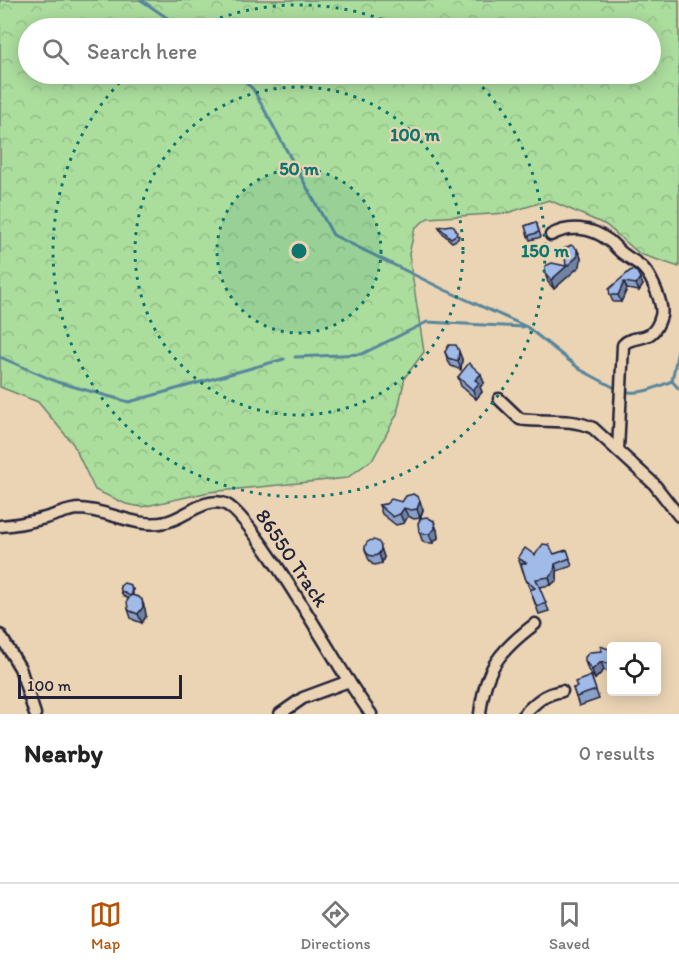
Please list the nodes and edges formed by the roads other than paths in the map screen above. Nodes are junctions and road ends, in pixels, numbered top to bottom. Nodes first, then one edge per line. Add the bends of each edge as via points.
1 (551, 235) dead end
2 (499, 399) dead end
3 (618, 451) junction
4 (679, 516) edge
5 (0, 525) edge
6 (535, 624) dead end
7 (0, 635) edge
8 (348, 681) junction
9 (562, 691) dead end
10 (35, 714) edge
11 (280, 714) edge
12 (371, 714) edge
13 (480, 714) edge
14 (524, 714) edge

1 - 3 street via 570,228 606,238 644,268 662,306 661,316 648,337 629,340 624,345
2 - 3 street via 520,419 582,423
3 - 4 street via 654,484
5 - 8 street, 86550 Track via 80,509 164,523 209,503 225,504 245,522 273,561
6 - 13 street via 505,650 489,672
7 - 10 street via 20,668
8 - 11 street via 303,698
8 - 12 street, 86550 Track
9 - 14 street via 539,698

